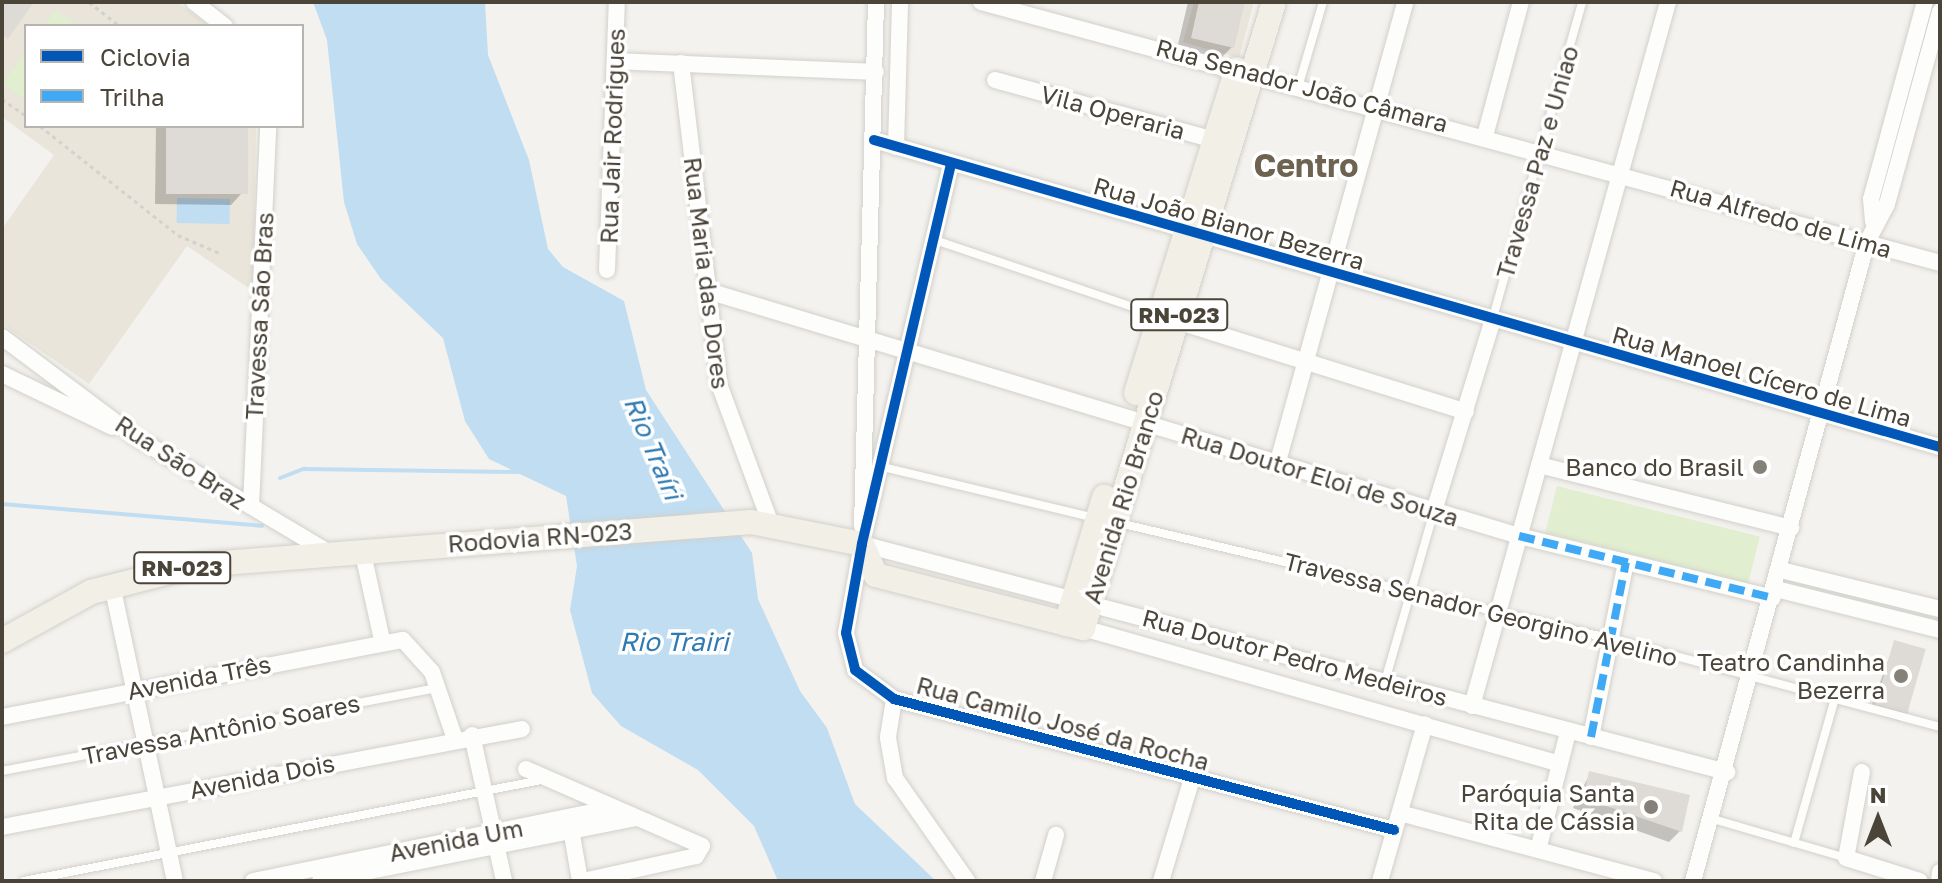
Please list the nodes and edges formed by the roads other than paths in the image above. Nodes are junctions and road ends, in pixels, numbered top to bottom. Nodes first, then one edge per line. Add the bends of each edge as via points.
1 (194, 2) edge
2 (617, 2) edge
3 (876, 2) edge
4 (900, 2) edge
5 (981, 2) edge
6 (1257, 2) edge
7 (1274, 2) edge
8 (1323, 2) edge
9 (1405, 2) edge
10 (1521, 2) edge
11 (1582, 2) edge
12 (1668, 2) edge
13 (1925, 2) edge
14 (1000, 5) edge
15 (1940, 11) edge
16 (222, 24) edge
17 (615, 61) junction
18 (681, 63) junction
19 (1915, 66) junction
20 (1245, 70) junction
21 (876, 72) junction
22 (995, 80) dead end
23 (1299, 84) junction
24 (1376, 104) junction
25 (268, 128) edge
26 (1485, 136) junction
27 (874, 140) junction
28 (1223, 142) junction
29 (896, 147) junction
30 (1542, 151) junction
31 (951, 164) junction
32 (1621, 173) junction
33 (1196, 233) junction
34 (935, 240) junction
35 (1867, 242) junction
36 (1940, 263) edge
37 (607, 270) dead end
38 (1330, 272) junction
39 (708, 291) junction
40 (1168, 319) junction
41 (1492, 322) junction
42 (8, 341) edge
43 (869, 343) junction
44 (1573, 343) junction
45 (911, 355) junction
46 (1305, 364) junction
47 (2, 365) edge
48 (2, 374) edge
49 (1466, 412) junction
50 (1824, 416) junction
51 (1136, 420) junction
52 (135, 437) junction
53 (1940, 447) edge
54 (1277, 465) junction
55 (1539, 465) junction
56 (883, 467) junction
57 (251, 506) junction
58 (1434, 511) junction
59 (1106, 520) junction
60 (760, 522) junction
61 (1791, 528) junction
62 (1519, 536) junction
63 (862, 544) junction
64 (369, 549) junction
65 (326, 551) junction
66 (1626, 562) junction
67 (1781, 570) junction
68 (112, 585) junction
69 (1411, 590) junction
70 (1774, 593) junction
71 (1083, 600) junction
72 (1940, 609) edge
73 (1498, 611) junction
74 (1075, 626) junction
75 (1940, 630) edge
76 (1612, 639) junction
77 (389, 640) junction
78 (2, 641) edge
79 (1751, 677) junction
80 (1385, 681) junction
81 (440, 688) junction
82 (138, 689) junction
83 (894, 699) junction
84 (1834, 702) junction
85 (1472, 706) junction
86 (2, 717) edge
87 (1425, 724) junction
88 (1940, 727) edge
89 (522, 729) dead end
90 (1568, 732) junction
91 (463, 737) junction
92 (1591, 737) junction
93 (150, 741) junction
94 (1559, 764) junction
95 (526, 769) dead end
96 (2, 771) edge
97 (1727, 772) junction
98 (1862, 772) dead end
99 (1192, 778) junction
100 (547, 779) junction
101 (485, 789) junction
102 (160, 796) junction
103 (612, 808) junction
104 (634, 818) junction
105 (1713, 819) junction
106 (1397, 822) junction
107 (570, 824) junction
108 (2, 827) edge
109 (1056, 835) dead end
110 (497, 839) junction
111 (1794, 843) junction
112 (1539, 846) junction
113 (170, 850) junction
114 (434, 851) junction
115 (1846, 858) junction
116 (1940, 872) edge
117 (24, 881) edge
118 (175, 881) edge
119 (253, 881) edge
120 (320, 881) edge
121 (504, 881) edge
122 (581, 881) edge
123 (967, 881) edge
124 (1043, 881) edge
125 (1161, 881) edge
126 (1380, 881) edge
127 (1651, 881) edge
128 (1693, 881) edge
129 (1920, 881) edge
130 (1939, 881) edge

1 - 16 street
2 - 17 street, Rua Jair Rodrigues
3 - 21 street
4 - 29 street
5 - 14 street, Rua Senador João Câmara
6 - 20 main road, Avenida Rio Branco / RN-023
7 - 20 main road, Avenida Rio Branco / RN-023
8 - 23 lane
9 - 24 street
10 - 26 street
11 - 30 lane, Travessa Paz e Uniao
12 - 32 street
13 - 19 street
14 - 20 street, Rua Senador João Câmara
15 - 19 street
17 - 18 street
17 - 37 street, Rua Jair Rodrigues
18 - 21 street
18 - 39 street, Rua Maria das Dores
19 - 35 street
20 - 23 street, Rua Senador João Câmara
20 - 28 main road, Avenida Rio Branco / RN-023
21 - 27 street
22 - 28 street, Vila Operaria
23 - 24 street, Rua Senador João Câmara
24 - 26 street, Rua Senador João Câmara
24 - 38 street
25 - 57 street, Travessa São Bras
26 - 30 street, Rua Senador João Câmara
27 - 29 street, Rua João Bianor Bezerra
27 - 43 street
28 - 33 main road, Avenida Rio Branco / RN-023
29 - 31 street, Rua João Bianor Bezerra
30 - 32 street, Rua Senador João Câmara
30 - 41 lane, Travessa Paz e Uniao
31 - 33 street, Rua João Bianor Bezerra
31 - 34 street
32 - 35 street, Rua Alfredo de Lima
32 - 44 street
33 - 38 street, Rua João Bianor Bezerra
33 - 40 main road, Avenida Rio Branco / RN-023
34 - 40 lane
34 - 45 street
35 - 36 street, Rua Alfredo de Lima
35 - 50 street
38 - 41 street, Rua João Bianor Bezerra
38 - 46 street
39 - 43 street, Rua Doutor Eloi de Souza
39 - 60 street, Rua Maria das Dores via 719,384
40 - 46 street
40 - 51 main road, Avenida Rio Branco / RN-023
41 - 44 street, Rua João Bianor Bezerra
41 - 49 street
42 - 47 street
42 - 52 street, Rua São Braz
43 - 45 street, Rua Doutor Eloi de Souza
43 - 63 street via 859,477
44 - 50 street, Rua Manoel Cícero de Lima
44 - 55 street
45 - 51 street, Rua Doutor Eloi de Souza
45 - 56 street
46 - 49 street
46 - 54 street
48 - 52 street
49 - 58 street
50 - 53 street, Rua Manoel Cícero de Lima
50 - 61 street
51 - 54 street, Rua Doutor Eloi de Souza
51 - 59 main road, Avenida Rio Branco / RN-023
52 - 57 street, Rua São Braz
54 - 58 street, Rua Doutor Eloi de Souza
55 - 61 street
55 - 62 street
56 - 59 lane, Travessa Senador Georgino Avelino
56 - 63 street
57 - 65 street, Rua São Braz
58 - 62 street, Rua Doutor Eloi de Souza
58 - 69 lane
59 - 69 lane, Travessa Senador Georgino Avelino
59 - 71 main road, Avenida Rio Branco / RN-023
60 - 63 main road, Rua Doutor Pedro Medeiros / RN-023
60 - 64 main road, Rodovia RN-023 / RN-023
61 - 67 street
62 - 66 street, Rua Doutor Eloi de Souza
62 - 73 street
63 - 71 street, Rua Doutor Pedro Medeiros
63 - 74 main road, Rua Doutor Pedro Medeiros via 876,575
63 - 83 street, Rua Camilo José da Rocha via 846,633 850,662
64 - 65 main road, RN-023
64 - 77 street
65 - 68 main road, RN-023 via 197,565
66 - 70 street, Rua Doutor Eloi de Souza
66 - 76 street
67 - 70 street
67 - 72 street
68 - 78 main road, RN-023
68 - 82 street
69 - 73 lane, Travessa Senador Georgino Avelino
69 - 80 lane
70 - 75 street, Rua Doutor Eloi de Souza
70 - 79 street
71 - 74 main road, Avenida Rio Branco / RN-023
71 - 80 street, Rua Doutor Pedro Medeiros
73 - 76 lane, Travessa Senador Georgino Avelino
73 - 85 street
74 - 87 street, Rua Doutor Pedro Medeiros
76 - 79 lane, Travessa Senador Georgino Avelino
76 - 92 street
77 - 81 street via 419,649
77 - 82 street, Avenida Três
79 - 84 lane, Travessa Senador Georgino Avelino
79 - 97 street
80 - 85 street, Rua Doutor Pedro Medeiros
81 - 91 street
81 - 93 lane, Travessa Antônio Soares
82 - 86 street, Avenida Três
82 - 93 street
83 - 99 street, Rua Camilo José da Rocha
83 - 123 street via 889,748 895,778
84 - 88 lane, Travessa Senador Georgino Avelino
84 - 111 lane
85 - 90 street, Rua Doutor Pedro Medeiros
87 - 94 street, Rua Doutor Pedro Medeiros
87 - 106 street
89 - 91 street, Avenida Dois
90 - 92 street, Rua Doutor Pedro Medeiros
90 - 94 street
91 - 101 street
91 - 102 street, Avenida Dois
92 - 97 street, Rua Doutor Pedro Medeiros
93 - 96 lane, Travessa Antônio Soares
93 - 102 street
94 - 112 street
95 - 100 street
97 - 105 street
98 - 115 street
99 - 106 street, Rua Camilo José da Rocha
99 - 125 street
100 - 101 lane
100 - 103 street
101 - 110 street
101 - 113 lane
102 - 108 street, Avenida Dois
102 - 113 street
103 - 104 street
103 - 107 street, Avenida Um
104 - 107 street, Avenida Um
104 - 122 street via 700,844 700,854
105 - 111 lane
105 - 128 street
106 - 112 street, Rua Camilo José da Rocha
106 - 126 street
107 - 110 street, Avenida Um
107 - 122 street
109 - 124 street
110 - 114 street, Avenida Um
110 - 121 street
111 - 115 lane
112 - 127 street, Rua Camilo José da Rocha
113 - 117 lane
113 - 118 street
114 - 119 street, Avenida Um
114 - 120 street, Avenida Um
115 - 129 street
116 - 130 street

